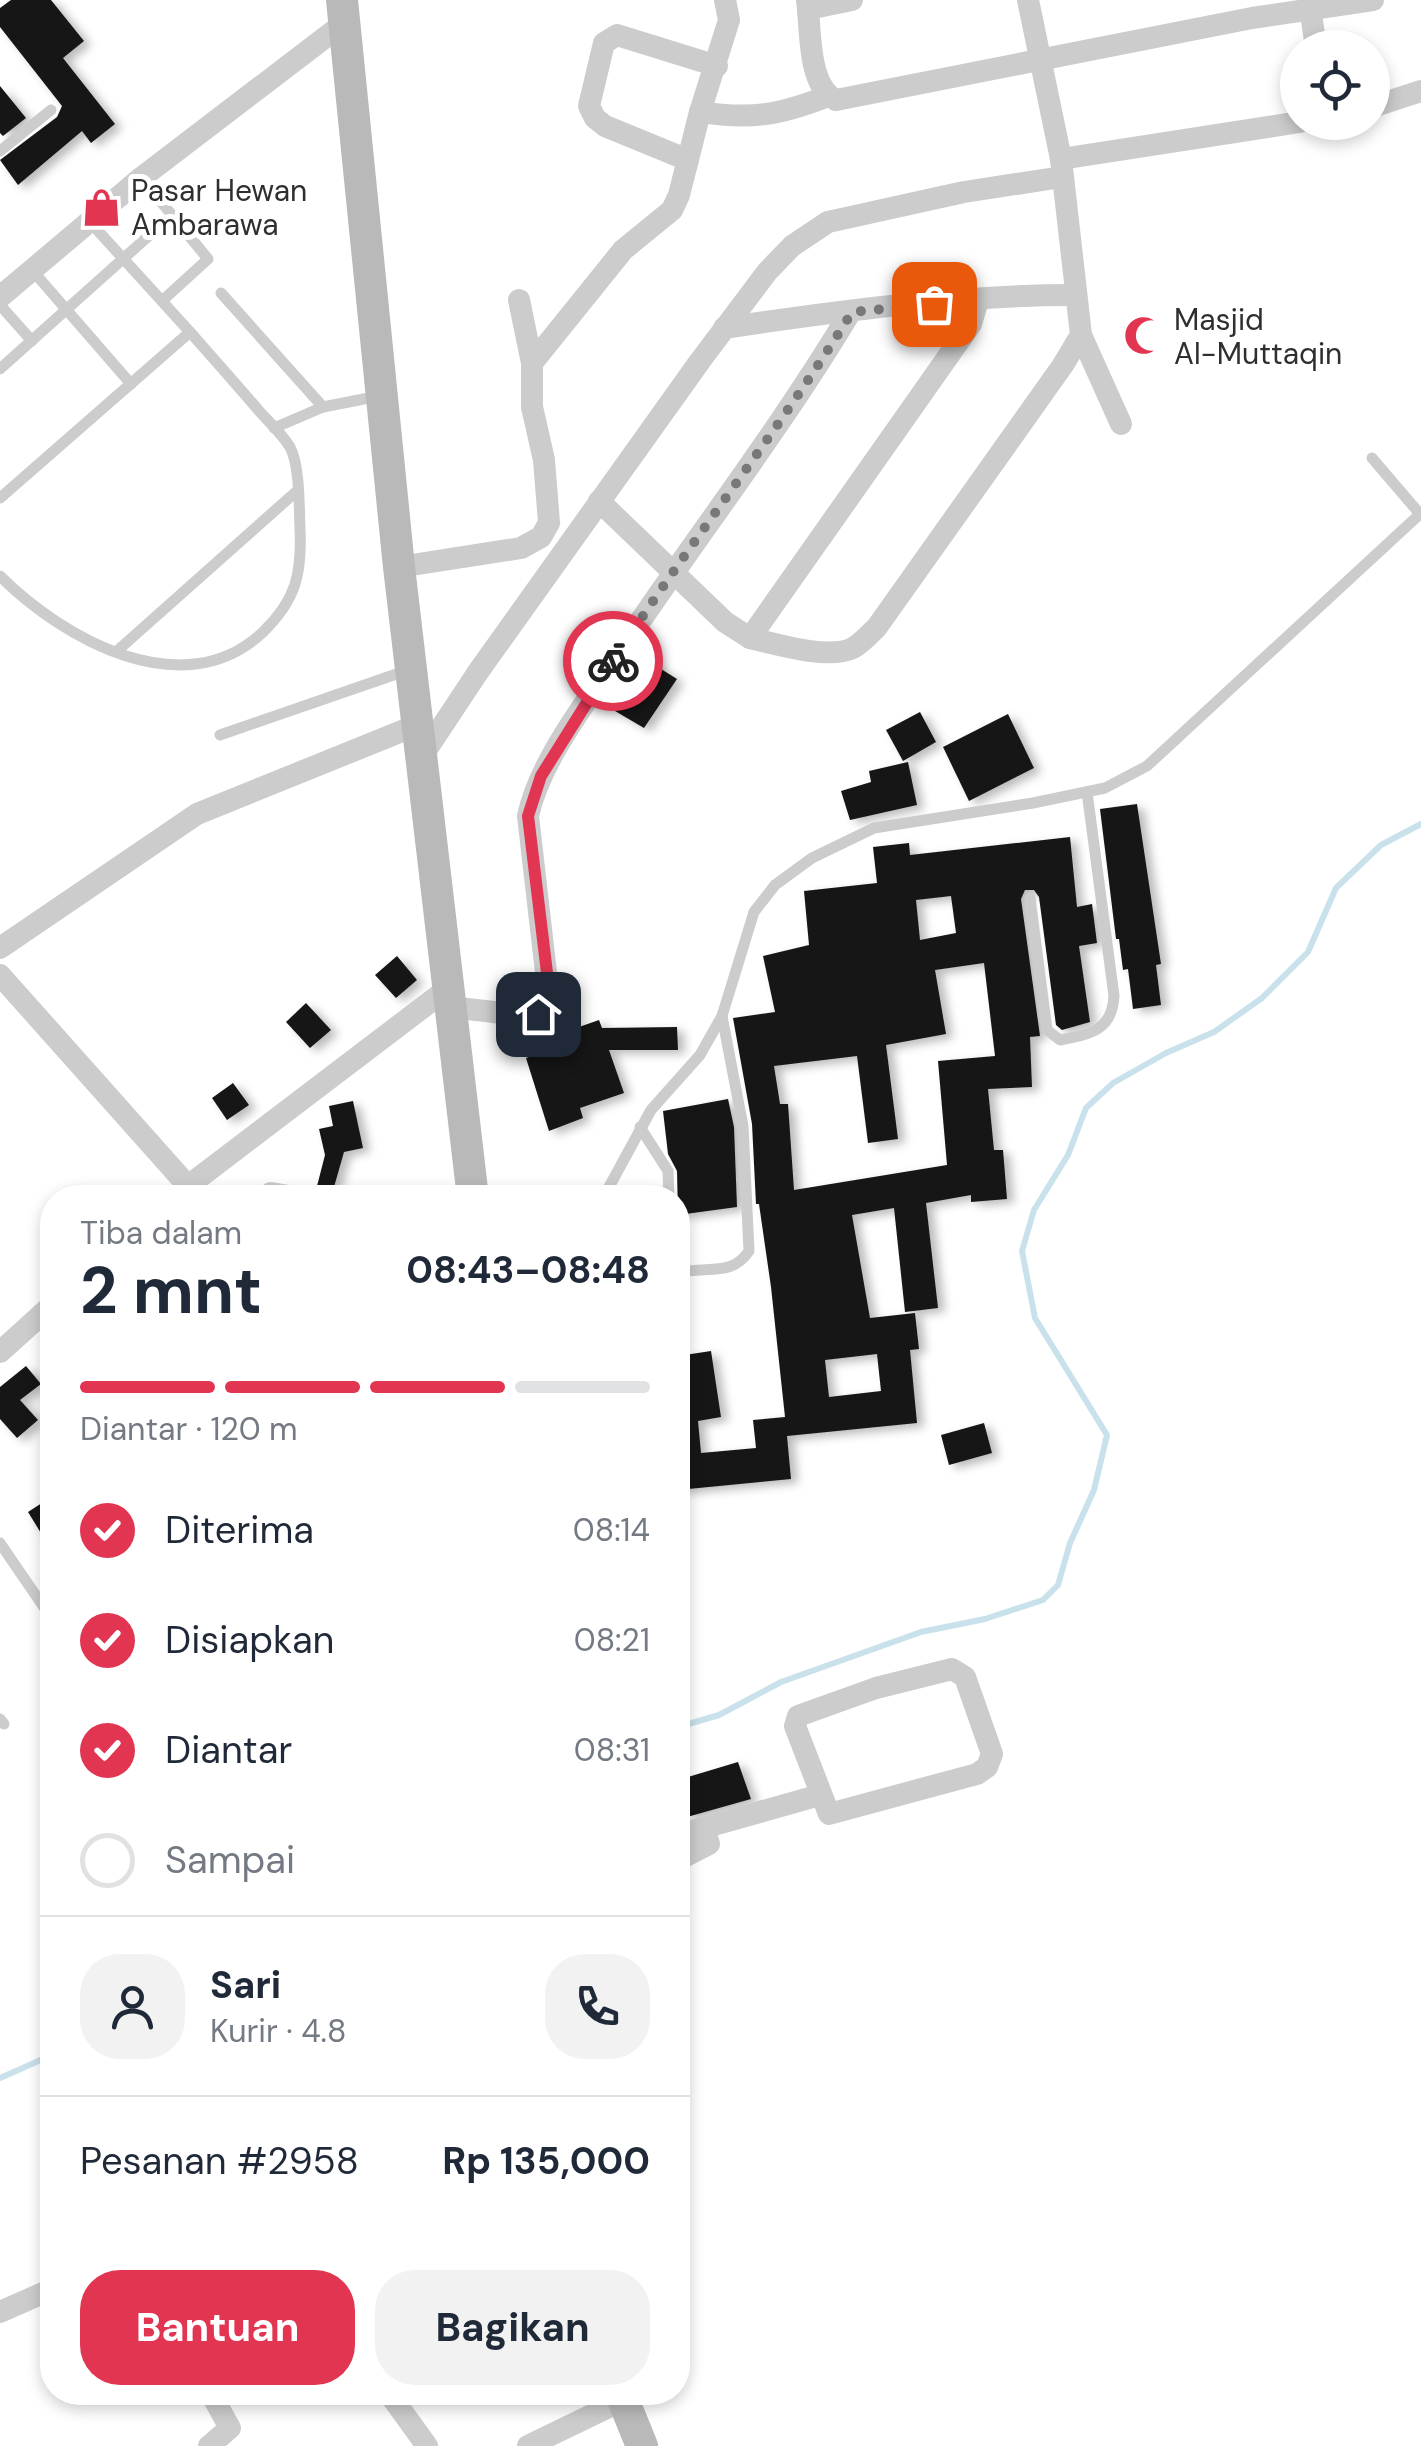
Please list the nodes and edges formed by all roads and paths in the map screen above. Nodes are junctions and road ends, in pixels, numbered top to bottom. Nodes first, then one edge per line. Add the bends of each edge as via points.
1 (724, 0) edge
2 (852, 0) edge
3 (1028, 0) edge
4 (1373, 0) edge
5 (808, 4) edge
6 (1311, 5) edge
7 (343, 12) edge
8 (1314, 30) edge
9 (1039, 61) junction
10 (717, 66) junction
11 (1421, 90) edge
12 (828, 96) junction
13 (1390, 101) edge
14 (52, 110) dead end
15 (700, 112) junction
16 (1280, 126) edge
17 (0, 151) edge
18 (688, 160) junction
19 (1062, 168) junction
20 (142, 178) junction
21 (172, 215) junction
22 (89, 221) junction
23 (124, 258) junction
24 (32, 270) junction
25 (221, 293) dead end
26 (1074, 295) junction
27 (0, 296) edge
28 (163, 300) junction
29 (519, 300) dead end
30 (978, 300) junction
31 (0, 305) edge
32 (66, 310) junction
33 (852, 312) junction
34 (724, 328) junction
35 (190, 332) junction
36 (1080, 335) junction
37 (32, 340) junction
38 (532, 363) junction
39 (0, 368) edge
40 (131, 384) junction
41 (382, 396) junction
42 (324, 407) junction
43 (1121, 424) dead end
44 (274, 428) junction
45 (1372, 458) dead end
46 (298, 490) junction
47 (0, 498) edge
48 (600, 502) junction
49 (1420, 514) edge
50 (399, 567) junction
51 (673, 570) junction
52 (0, 576) edge
53 (750, 638) junction
54 (117, 651) junction
55 (412, 668) junction
56 (417, 724) junction
57 (220, 736) dead end
58 (421, 758) junction
59 (1087, 792) junction
60 (1030, 898) dead end
61 (0, 948) edge
62 (0, 976) edge
63 (448, 998) junction
64 (722, 1016) junction
65 (640, 1127) junction
66 (176, 1185) edge
67 (192, 1185) edge
68 (471, 1185) edge
69 (611, 1185) edge
70 (669, 1185) edge
71 (690, 1270) edge
72 (40, 1316) edge
73 (0, 1352) edge
74 (0, 1543) edge
75 (40, 1601) edge
76 (820, 1794) junction
77 (704, 1828) junction
78 (690, 1832) edge
79 (690, 1854) edge
80 (40, 2294) edge
81 (0, 2312) edge
82 (217, 2405) edge
83 (397, 2405) edge
84 (604, 2405) edge
85 (625, 2405) edge
86 (209, 2446) edge
87 (427, 2446) edge
88 (528, 2446) edge
89 (642, 2446) edge

1 - 10 street via 729,20
2 - 5 street
3 - 9 street
4 - 6 street
5 - 12 street via 816,72
6 - 8 street
6 - 9 street
7 - 20 street
7 - 41 street
9 - 12 street via 850,100
9 - 19 street
10 - 15 street
10 - 18 street via 617,35 604,44 589,106 595,118
11 - 13 street
12 - 15 street via 784,113 739,118
14 - 17 lane
15 - 18 street
16 - 19 street
18 - 38 street via 672,210 623,250
19 - 26 street
19 - 34 street via 828,222 792,246
20 - 21 lane
20 - 22 street
21 - 23 lane
21 - 28 lane via 208,258
22 - 23 lane
22 - 24 street
23 - 28 lane
23 - 32 lane
24 - 27 street
24 - 32 lane
25 - 42 lane
26 - 30 street
26 - 36 street
28 - 35 lane
29 - 38 street
30 - 33 street
30 - 53 street via 970,324
31 - 37 lane
32 - 37 lane
32 - 40 lane
33 - 34 street
33 - 51 street
34 - 48 street
35 - 40 lane
35 - 44 lane
36 - 43 street
36 - 53 street via 870,634 840,651
37 - 39 lane
38 - 50 street via 549,523 541,537 521,548
40 - 47 lane
41 - 42 lane
41 - 50 street
42 - 44 lane
44 - 46 lane via 292,451
45 - 49 lane
46 - 54 lane
46 - 54 lane via 294,590 258,637 224,658 194,665
48 - 51 street
48 - 58 street
49 - 59 lane via 1148,766
50 - 55 street
51 - 53 street
51 - 63 street via 532,797 528,816 548,1002 528,1016
52 - 54 lane via 48,617
55 - 56 street
55 - 57 lane
56 - 58 street
56 - 61 street via 196,814
58 - 63 street
59 - 60 lane via 1114,996 1108,1022 1098,1032 1060,1040 1046,1030
59 - 64 lane via 874,828 812,858 775,885 754,912
62 - 66 street
63 - 67 street
63 - 68 street
64 - 65 lane via 700,1055
64 - 71 lane via 743,1126 749,1252 740,1265
65 - 69 lane
65 - 70 lane via 668,1171
72 - 73 street
74 - 75 lane
76 - 76 street via 795,1726 798,1716 952,1669 965,1676 992,1754 987,1767 829,1814
76 - 77 street
77 - 78 street
77 - 79 street via 709,1844
80 - 81 street
82 - 86 street via 230,2430
83 - 87 street
84 - 88 street
85 - 89 street

